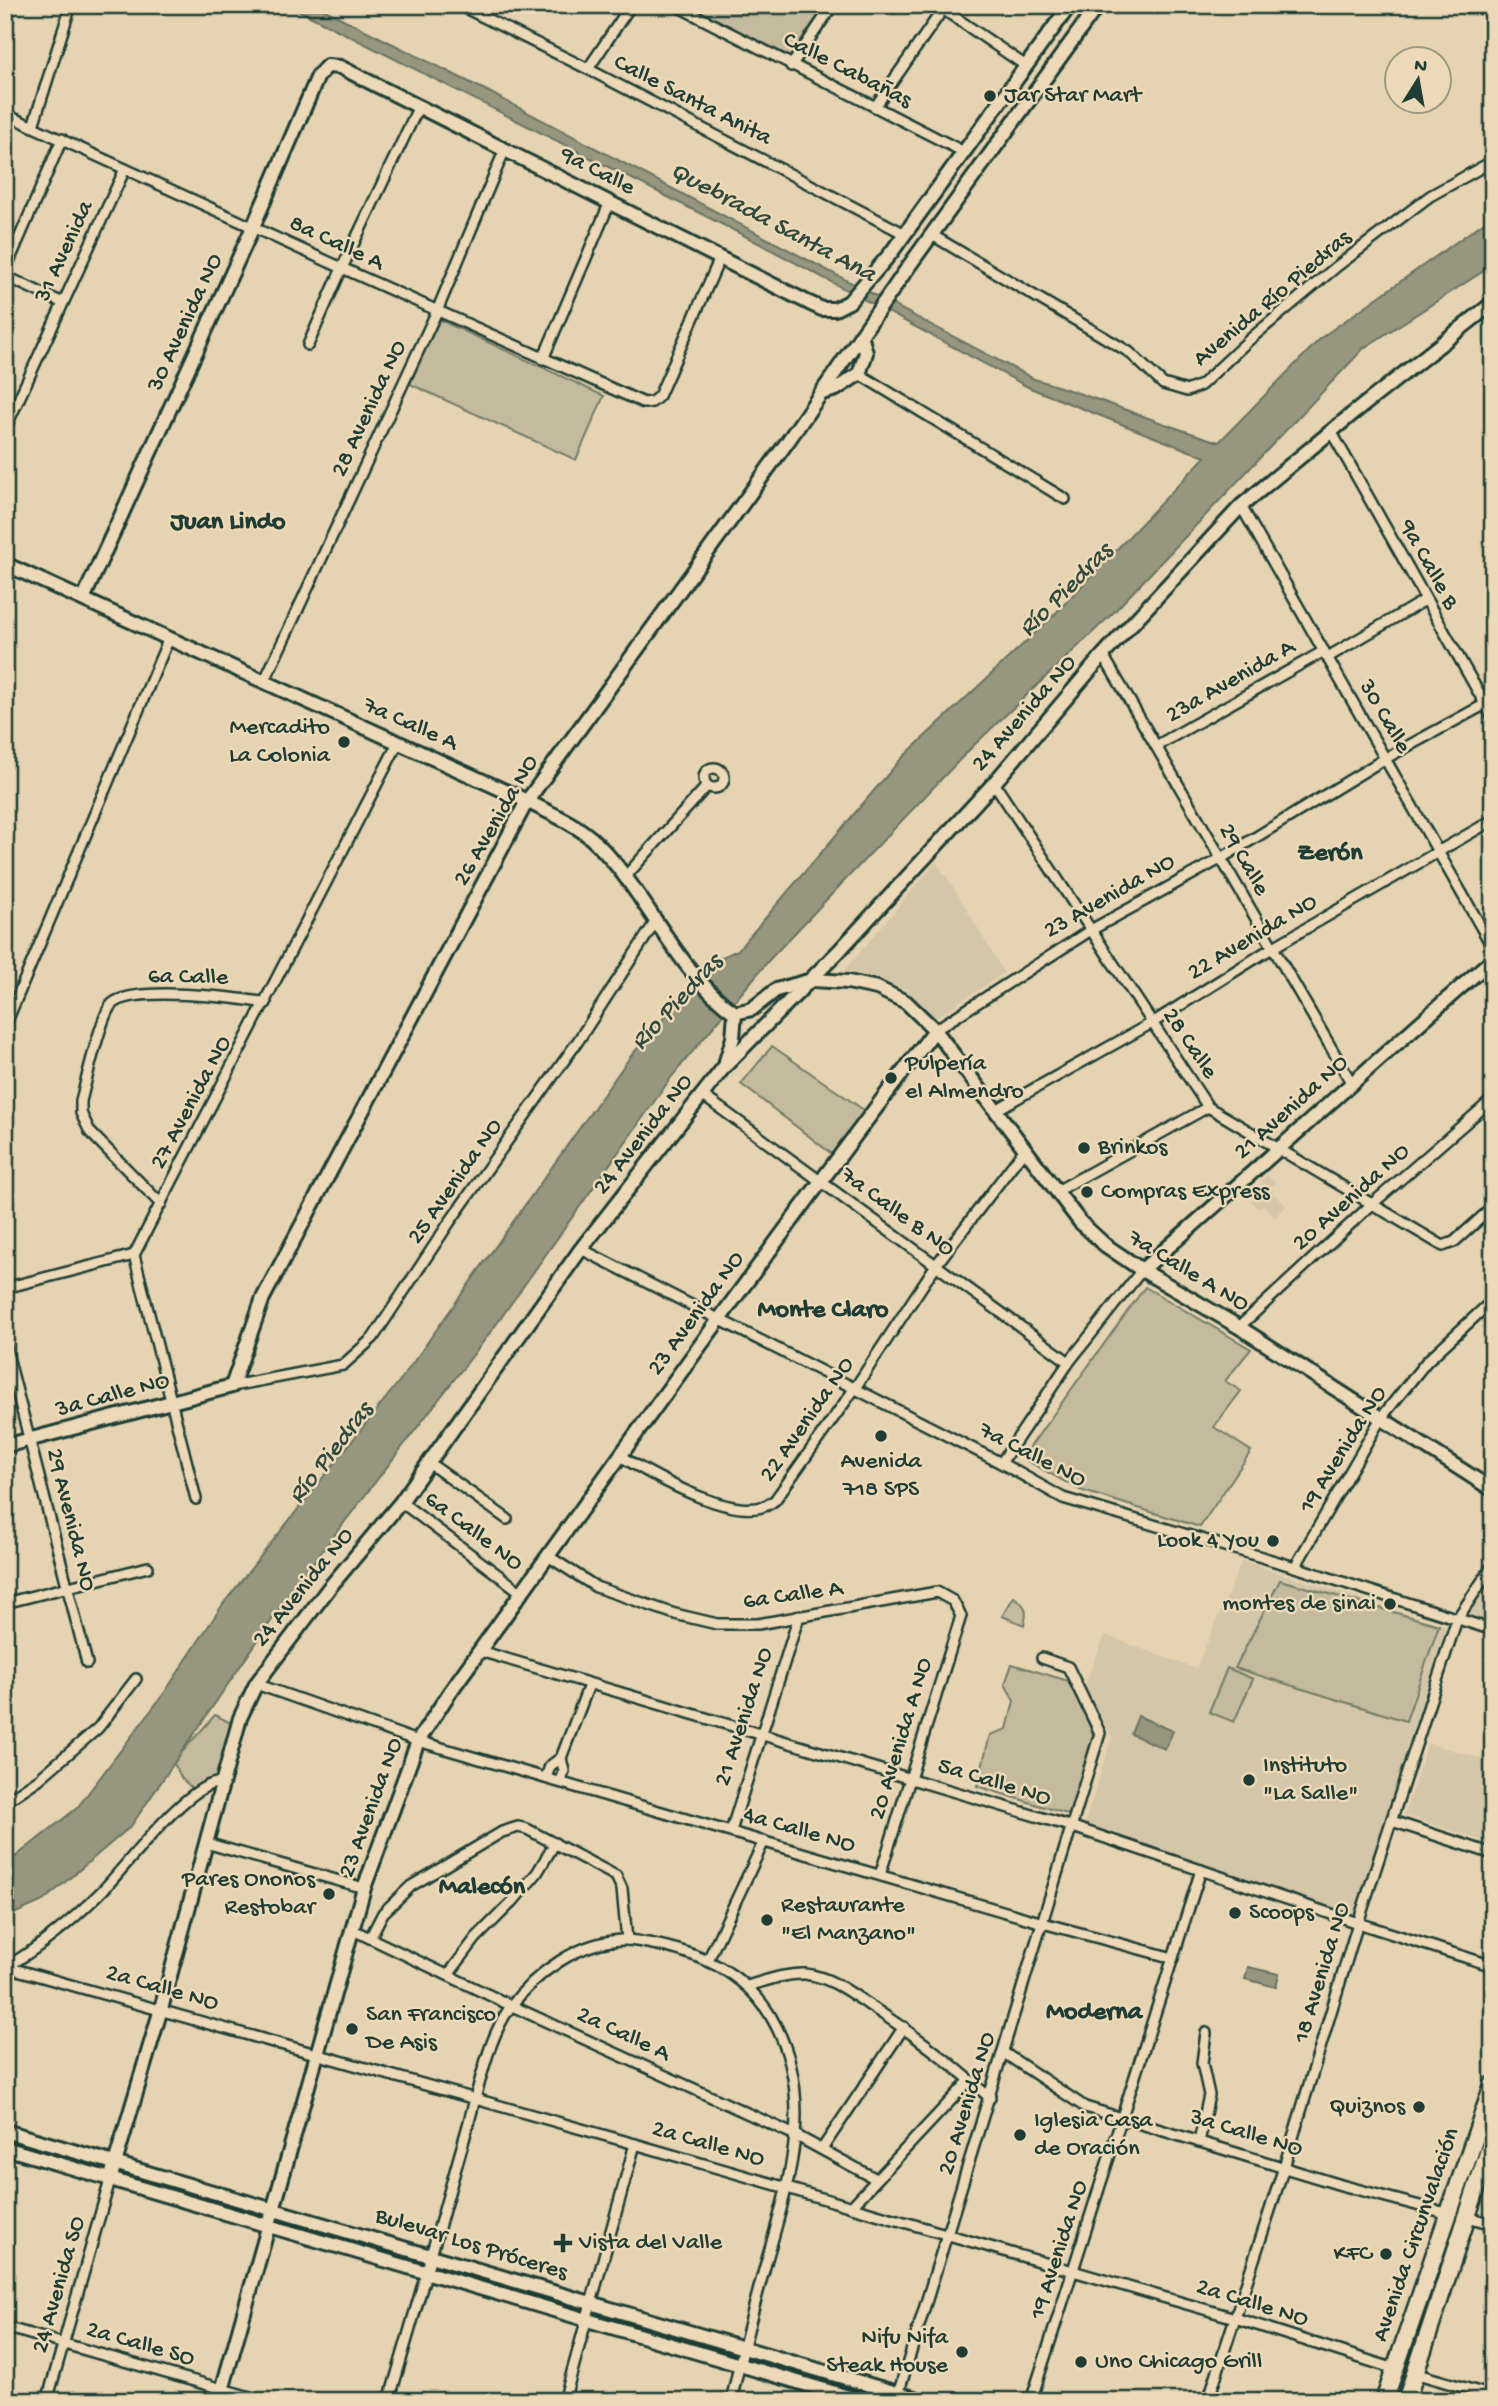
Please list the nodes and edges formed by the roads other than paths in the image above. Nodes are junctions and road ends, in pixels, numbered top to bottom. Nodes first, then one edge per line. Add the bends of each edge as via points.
1 (71, 5) edge
2 (459, 5) edge
3 (631, 5) edge
4 (676, 5) edge
5 (833, 5) edge
6 (1070, 5) edge
7 (1098, 5) edge
8 (940, 7) edge
9 (1041, 45) junction
10 (1059, 62) junction
11 (327, 66) joint
12 (791, 66) junction
13 (1026, 66) junction
14 (588, 69) junction
15 (419, 106) junction
16 (875, 107) junction
17 (5, 114) edge
18 (33, 127) junction
19 (62, 139) junction
20 (505, 149) junction
21 (964, 152) junction
22 (1493, 161) edge
23 (125, 169) junction
24 (610, 202) junction
25 (253, 227) junction
26 (905, 234) junction
27 (932, 235) junction
28 (720, 258) junction
29 (342, 268) junction
30 (5, 273) edge
31 (63, 303) junction
32 (1493, 303) edge
33 (437, 311) junction
34 (861, 335) junction
35 (308, 345) dead end
36 (542, 359) junction
37 (859, 374) junction
38 (822, 393) junction
39 (5, 429) edge
40 (1331, 431) junction
41 (1065, 499) dead end
42 (1241, 506) junction
43 (5, 564) edge
44 (83, 599) junction
45 (1425, 600) junction
46 (169, 639) junction
47 (1326, 654) junction
48 (1103, 655) junction
49 (264, 682) junction
50 (1489, 702) edge
51 (1493, 718) edge
52 (398, 743) junction
53 (1156, 746) junction
54 (1386, 758) junction
55 (994, 783) junction
56 (707, 786) dead end
57 (527, 802) junction
58 (1493, 820) edge
59 (1439, 851) junction
60 (1220, 859) junction
61 (625, 877) junction
62 (656, 920) junction
63 (1091, 930) junction
64 (1272, 948) junction
65 (1493, 948) edge
66 (1493, 959) edge
67 (812, 980) junction
68 (266, 1003) junction
69 (733, 1012) junction
70 (1152, 1023) junction
71 (5, 1026) edge
72 (935, 1030) junction
73 (724, 1067) junction
74 (1350, 1082) junction
75 (702, 1095) junction
76 (1493, 1099) edge
77 (1208, 1107) junction
78 (996, 1110) junction
79 (1025, 1149) junction
80 (1278, 1150) junction
81 (820, 1181) junction
82 (1057, 1192) junction
83 (161, 1204) junction
84 (1371, 1205) junction
85 (1493, 1207) edge
86 (581, 1249) junction
87 (134, 1255) junction
88 (936, 1265) junction
89 (1142, 1270) junction
90 (5, 1288) edge
91 (1493, 1300) edge
92 (720, 1318) junction
93 (1238, 1327) junction
94 (5, 1345) edge
95 (1069, 1362) junction
96 (232, 1386) junction
97 (855, 1388) junction
98 (172, 1403) junction
99 (1381, 1418) junction
100 (30, 1440) junction
101 (5, 1446) edge
102 (620, 1456) junction
103 (1001, 1463) junction
104 (429, 1464) junction
105 (1493, 1490) edge
106 (196, 1499) dead end
107 (401, 1502) junction
108 (507, 1519) dead end
109 (548, 1556) junction
110 (1493, 1564) edge
111 (148, 1567) dead end
112 (1295, 1567) junction
113 (67, 1587) junction
114 (522, 1593) junction
115 (5, 1603) edge
116 (799, 1615) junction
117 (961, 1616) joint
118 (1457, 1619) junction
119 (1493, 1630) edge
120 (480, 1651) junction
121 (1042, 1658) dead end
122 (87, 1663) dead end
123 (136, 1679) dead end
124 (256, 1684) junction
125 (589, 1685) junction
126 (762, 1734) junction
127 (418, 1741) junction
128 (561, 1758) junction
129 (910, 1777) junction
130 (546, 1778) junction
131 (561, 1782) junction
132 (222, 1783) junction
133 (5, 1802) edge
134 (1392, 1821) junction
135 (1073, 1827) junction
136 (731, 1831) junction
137 (764, 1841) junction
138 (206, 1843) junction
139 (555, 1843) junction
140 (1493, 1854) edge
141 (1201, 1870) junction
142 (880, 1875) junction
143 (365, 1888) junction
144 (1043, 1923) junction
145 (1357, 1923) junction
146 (353, 1930) junction
147 (370, 1938) junction
148 (627, 1940) junction
149 (1173, 1958) junction
150 (708, 1960) junction
151 (1493, 1966) edge
152 (6, 1967) edge
153 (448, 1975) junction
154 (747, 1986) junction
155 (512, 2006) junction
156 (161, 2009) junction
157 (904, 2027) junction
158 (1206, 2033) dead end
159 (318, 2053) junction
160 (1004, 2053) junction
161 (970, 2080) junction
162 (1493, 2085) edge
163 (476, 2098) junction
164 (990, 2098) junction
165 (1122, 2118) junction
166 (5, 2131) edge
167 (795, 2136) junction
168 (1493, 2138) edge
169 (1199, 2142) junction
170 (635, 2144) junction
171 (5, 2148) edge
172 (822, 2149) junction
173 (115, 2162) junction
174 (1284, 2167) junction
175 (876, 2179) junction
176 (110, 2180) junction
177 (787, 2188) junction
178 (850, 2207) junction
179 (273, 2208) junction
180 (1458, 2215) junction
181 (1493, 2224) edge
182 (267, 2226) junction
183 (948, 2236) junction
184 (431, 2256) junction
185 (426, 2272) junction
186 (1073, 2272) junction
187 (589, 2303) junction
188 (1235, 2318) junction
189 (585, 2319) junction
190 (5, 2327) edge
191 (63, 2343) junction
192 (743, 2349) junction
193 (739, 2365) junction
194 (1395, 2369) junction
195 (1414, 2374) junction
196 (221, 2395) edge
197 (1493, 2396) edge
198 (897, 2397) edge
199 (47, 2401) edge
200 (264, 2401) edge
201 (389, 2401) edge
202 (564, 2401) edge
203 (732, 2401) edge
204 (862, 2401) edge
205 (925, 2401) edge
206 (1031, 2401) edge
207 (1208, 2401) edge
208 (1384, 2401) edge
209 (1406, 2401) edge

1 - 18 street
2 - 14 street, Calle Santa Anita
3 - 14 street
4 - 12 street, Calle Cabañas
5 - 12 street
6 - 9 street
7 - 10 street, 26 Avenida NO
8 - 13 street
8 - 16 street
9 - 10 street via 1046,60
9 - 13 street
10 - 27 street, 26 Avenida NO
11 - 15 street, 9a Calle via 340,67
11 - 25 street, 30 Avenida NO via 318,76
12 - 16 street, Calle Cabañas
13 - 21 street
14 - 26 street, Calle Santa Anita
15 - 20 street, 9a Calle
15 - 29 street
16 - 21 street, Calle Cabañas
17 - 18 street, 8a Calle A
18 - 19 street, 8a Calle A
19 - 23 street, 8a Calle A
19 - 30 street
20 - 24 street, 9a Calle
20 - 33 street, 28 Avenida NO
21 - 26 street
22 - 27 street, Avenida Río Piedras via 1430,196 1336,267 1201,385 1187,391 1163,384 1129,352
23 - 25 street, 8a Calle A
23 - 31 street, 31 Avenida
24 - 28 street, 9a Calle
24 - 36 street
25 - 29 street, 8a Calle A
25 - 44 street, 30 Avenida NO
26 - 28 street, 9a Calle via 849,302 835,309 822,309
27 - 34 street, 26 Avenida NO
28 - 36 street, 8a Calle A via 659,396 652,402 644,403
29 - 33 street, 8a Calle A
29 - 35 street
30 - 31 street
31 - 39 street, 31 Avenida
32 - 40 street, 24 Avenida NO
33 - 36 street, 8a Calle A
33 - 49 street, 28 Avenida NO
34 - 37 street via 866,353
34 - 38 street, 26 Avenida NO
37 - 38 street
37 - 41 street
38 - 57 street, 26 Avenida NO
40 - 42 street, 24 Avenida NO
40 - 45 street, 9a Calle B
42 - 47 street, 30 Calle
42 - 48 street, 24 Avenida NO
43 - 44 street, 7a Calle A
44 - 46 street, 7a Calle A
45 - 47 street, 23a Avenida A
45 - 50 street, 9a Calle B
46 - 49 street, 7a Calle A
46 - 71 street
47 - 53 street, 23a Avenida A
47 - 54 street, 30 Calle
48 - 53 street, 29 Calle
48 - 55 street, 24 Avenida NO
49 - 52 street, 7a Calle A
50 - 51 street, 9a Calle B
50 - 54 street, 23 Avenida NO
52 - 57 street, 7a Calle A
52 - 68 street, 27 Avenida NO
53 - 60 street, 29 Calle
54 - 59 street, 30 Calle
54 - 60 street, 23 Avenida NO
55 - 63 street, 28 Calle
55 - 67 street, 24 Avenida NO
56 - 61 street
57 - 61 street, 7a Calle A via 575,826
57 - 96 street, 26 Avenida NO via 263,1298
58 - 59 street, 22 Avenida NO
59 - 64 street, 22 Avenida NO
59 - 65 street, 30 Calle
60 - 63 street, 23 Avenida NO
60 - 64 street, 29 Calle
61 - 62 street, 7a Calle A
62 - 69 street, 7a Calle A via 695,975
62 - 96 street, 25 Avenida NO via 373,1338 342,1365
63 - 70 street, 28 Calle
63 - 72 street, 23 Avenida NO
64 - 70 street, 22 Avenida NO
64 - 74 street, 29 Calle
66 - 74 street, 21 Avenida NO
67 - 69 street, 7a Calle A NO via 776,990 752,1009
67 - 72 street, 7a Calle A NO via 877,988 906,1002
67 - 73 street, 24 Avenida NO
68 - 83 street, 27 Avenida NO
68 - 83 street, 6a Calle via 211,995 138,996 110,1005 81,1101 85,1123
69 - 73 street via 733,1038
70 - 77 street, 28 Calle
70 - 78 street, 22 Avenida NO
72 - 78 street, 7a Calle A NO
72 - 81 street, 23 Avenida NO
73 - 75 street, 24 Avenida NO
74 - 80 street, 21 Avenida NO
75 - 81 street, 7a Calle B NO
75 - 86 street, 24 Avenida NO
76 - 84 street, 20 Avenida NO
77 - 80 street, 28 Calle
77 - 82 street
78 - 79 street, 7a Calle A NO
79 - 82 street, 7a Calle A NO
79 - 88 street, 22 Avenida NO
80 - 84 street, 28 Calle
80 - 89 street, 21 Avenida NO
81 - 88 street, 7a Calle B NO
81 - 92 street, 23 Avenida NO
82 - 89 street, 7a Calle A NO via 1105,1245
83 - 87 street, 27 Avenida NO
84 - 85 street, 28 Calle via 1443,1247
84 - 93 street, 20 Avenida NO
86 - 92 street, 7a Calle NO
86 - 104 street, 24 Avenida NO
87 - 90 street
87 - 98 street
88 - 95 street, 7a Calle B NO
88 - 97 street, 22 Avenida NO
89 - 93 street, 7a Calle A NO
89 - 95 street, 21 Avenida NO
91 - 99 street, 19 Avenida NO via 1427,1361
92 - 97 street, 7a Calle NO
92 - 102 street, 23 Avenida NO
93 - 99 street, 7a Calle A NO
94 - 100 street, 29 Avenida NO
95 - 103 street, 21 Avenida NO
96 - 98 street, 3a Calle NO
97 - 102 street, 22 Avenida NO via 767,1507 745,1510 714,1502
97 - 103 street, 7a Calle NO
98 - 100 street, 3a Calle NO
98 - 106 street
99 - 105 street, 7a Calle A NO
99 - 112 street, 19 Avenida NO
100 - 101 street, 3a Calle NO
100 - 113 street, 29 Avenida NO
102 - 109 street, 23 Avenida NO
103 - 112 street, 7a Calle NO via 1063,1498
104 - 107 street, 24 Avenida NO
104 - 108 street
107 - 114 street, 6a Calle NO
107 - 124 street, 24 Avenida NO
109 - 114 street, 23 Avenida NO
109 - 116 street, 6a Calle A via 596,1587 717,1624 758,1624
110 - 118 street, 18 Avenida NO
111 - 113 street
112 - 118 street, 7a Calle NO
113 - 115 street
113 - 122 street, 29 Avenida NO
114 - 120 street, 23 Avenida NO
116 - 117 street, 6a Calle A via 937,1592 953,1601
116 - 126 street, 21 Avenida NO
117 - 129 street, 20 Avenida A NO
118 - 119 street, 7a Calle NO
118 - 134 street, 18 Avenida NO
120 - 125 street, 5a Calle NO
120 - 127 street, 23 Avenida NO
121 - 135 street, 20 Avenida NO via 1068,1667 1100,1733
123 - 133 street via 98,1728
124 - 127 street, 4a Calle NO
124 - 132 street, 24 Avenida NO via 240,1718
125 - 126 street, 5a Calle NO
125 - 128 street
126 - 129 street, 5a Calle NO
126 - 136 street, 21 Avenida NO
127 - 130 street, 4a Calle NO
127 - 143 street, 23 Avenida NO
128 - 130 street via 550,1766
128 - 131 street
129 - 135 street, 5a Calle NO
129 - 142 street, 20 Avenida A NO
130 - 131 street, 4a Calle NO
131 - 136 street, 4a Calle NO
132 - 138 street, 24 Avenida NO
132 - 152 street via 211,1783 176,1808 102,1891 35,1949
134 - 140 street
134 - 145 street, 18 Avenida NO
135 - 141 street, 5a Calle NO
135 - 144 street, 20 Avenida NO
136 - 137 street, 4a Calle NO
137 - 142 street, 4a Calle NO
137 - 150 street
138 - 143 street
138 - 156 street, 24 Avenida NO
139 - 147 street via 518,1826 502,1832 411,1886 383,1913
139 - 148 street via 611,1872 619,1881
139 - 153 street via 537,1873
141 - 145 street, 5a Calle NO
141 - 149 street, 19 Avenida NO
142 - 144 street, 4a Calle NO
143 - 146 street, 23 Avenida NO
144 - 149 street, 4a Calle NO
144 - 160 street, 20 Avenida NO
145 - 151 street, 5a Calle NO
145 - 174 street, 18 Avenida NO
146 - 147 street, 2a Calle A
146 - 159 street, 23 Avenida NO
147 - 153 street, 2a Calle A
148 - 150 street
148 - 155 street via 597,1943 563,1958
149 - 165 street, 19 Avenida NO
150 - 154 street
152 - 156 street, 2a Calle NO
153 - 155 street, 2a Calle A
154 - 157 street via 802,1974 820,1977
154 - 167 street via 781,2034 792,2066 797,2099
155 - 163 street via 493,2043
155 - 167 street, 2a Calle A
156 - 159 street, 2a Calle NO
156 - 173 street, 24 Avenida NO
157 - 161 street
157 - 172 street
158 - 169 street via 1202,2063 1209,2095
159 - 163 street, 2a Calle NO
159 - 179 street, 23 Avenida NO
160 - 164 street, 20 Avenida NO
160 - 165 street, 3a Calle NO via 1085,2107
161 - 164 street
161 - 175 street
162 - 180 highway, Avenida Circunvalación
163 - 170 street, 2a Calle NO
163 - 184 street
164 - 183 street, 20 Avenida NO
165 - 169 street, 3a Calle NO
165 - 186 street, 19 Avenida NO
166 - 173 street, Bulevar Los Próceres
167 - 172 street, 2a Calle A
167 - 177 street
168 - 180 highway, Avenida Circunvalación
169 - 174 street, 3a Calle NO
170 - 177 street, 2a Calle NO
170 - 187 street
171 - 176 street, Bulevar Los Próceres
172 - 175 street, 2a Calle A
173 - 176 street, 24 Avenida NO
173 - 179 street, Bulevar Los Próceres
174 - 180 street, 3a Calle NO
174 - 188 street, 18 Avenida NO
175 - 178 street
176 - 182 street, Bulevar Los Próceres
176 - 191 street, 24 Avenida SO
177 - 178 street, 2a Calle NO
177 - 192 street
178 - 183 street, 2a Calle NO
179 - 182 street, 23 Avenida NO
179 - 184 street, Bulevar Los Próceres
180 - 181 street, 3a Calle NO
180 - 194 highway, Avenida Circunvalación
180 - 195 highway, Avenida Circunvalación
182 - 185 street, Bulevar Los Próceres
182 - 196 street, 23 Avenida NO
183 - 186 street, 2a Calle NO
183 - 198 street, 20 Avenida NO
184 - 185 street
184 - 187 street, Bulevar Los Próceres
185 - 189 street, Bulevar Los Próceres
185 - 201 street
186 - 188 street, 2a Calle NO
186 - 206 street, 19 Avenida NO
187 - 189 street
187 - 192 street, Bulevar Los Próceres
188 - 194 street, 2a Calle NO
188 - 207 street, 18 Avenida NO
189 - 193 street, Bulevar Los Próceres
189 - 202 street
190 - 191 street, 2a Calle SO
191 - 196 street, 2a Calle SO
191 - 199 street, 24 Avenida SO
192 - 193 street
192 - 198 street, Bulevar Los Próceres
193 - 203 street
193 - 204 street, Bulevar Los Próceres
194 - 208 highway, Avenida Circunvalación
195 - 197 street
195 - 209 highway, Avenida Circunvalación
196 - 200 street, 2a Calle SO
198 - 205 street, Bulevar Los Próceres

